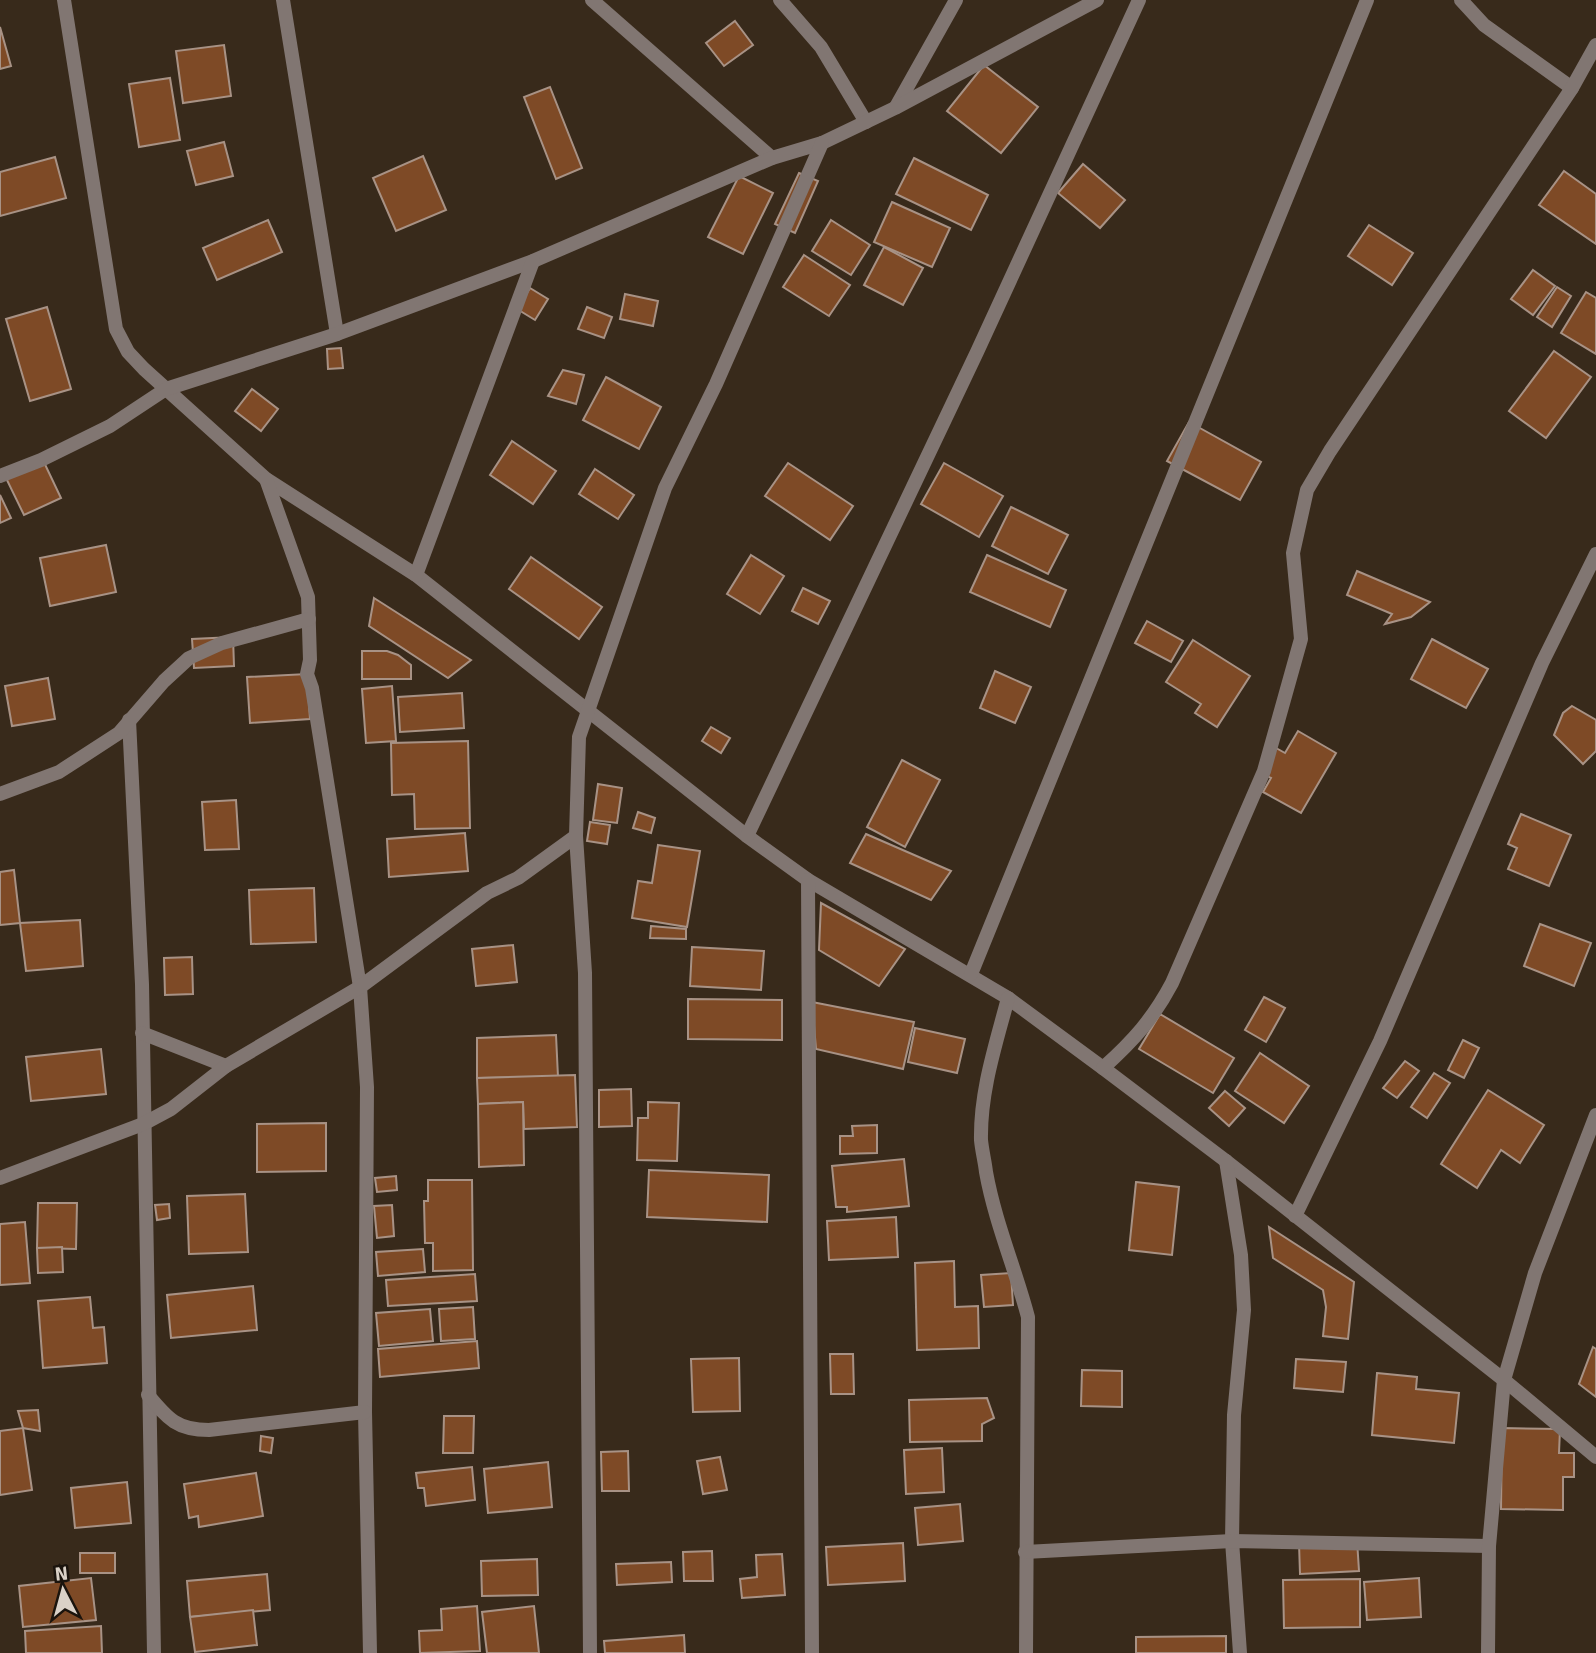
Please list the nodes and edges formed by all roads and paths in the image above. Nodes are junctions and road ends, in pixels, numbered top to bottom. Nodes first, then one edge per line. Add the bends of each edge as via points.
1 (64, 0) edge
2 (283, 0) edge
3 (592, 0) edge
4 (780, 0) edge
5 (956, 0) edge
6 (1097, 0) edge
7 (1139, 0) edge
8 (1367, 0) edge
9 (1461, 0) edge
10 (1596, 45) edge
11 (1572, 88) junction
12 (895, 108) junction
13 (866, 122) junction
14 (822, 143) junction
15 (772, 158) junction
16 (533, 261) junction
17 (337, 334) junction
18 (166, 389) junction
19 (0, 476) edge
20 (266, 479) junction
21 (1596, 554) edge
22 (416, 575) junction
23 (309, 619) junction
24 (587, 710) junction
25 (129, 720) junction
26 (0, 794) edge
27 (576, 836) junction
28 (747, 836) junction
29 (808, 880) junction
30 (971, 974) junction
31 (360, 987) junction
32 (1008, 998) junction
33 (142, 1032) junction
34 (226, 1066) junction
35 (1103, 1068) junction
36 (1596, 1115) edge
37 (143, 1124) junction
38 (1226, 1161) junction
39 (0, 1178) edge
40 (1295, 1216) junction
41 (1504, 1380) junction
42 (148, 1395) junction
43 (365, 1412) junction
44 (1596, 1457) edge
45 (1233, 1541) junction
46 (1489, 1546) junction
47 (1025, 1552) junction
48 (154, 1653) edge
49 (370, 1653) edge
50 (590, 1653) edge
51 (811, 1653) edge
52 (1026, 1653) edge
53 (1240, 1653) edge
54 (1488, 1653) edge

1 - 18 street via 116,329 128,352
2 - 17 street
3 - 15 street
4 - 13 street via 821,47
5 - 12 street
6 - 12 street
7 - 28 street
8 - 30 street
9 - 11 street via 1484,25
10 - 11 street
11 - 35 street via 1307,490 1293,554 1301,639 1264,771 1156,1013
12 - 13 street
13 - 14 street
14 - 15 street
14 - 24 street via 665,488
15 - 16 street
16 - 17 street
16 - 22 street
17 - 18 street
18 - 19 street via 110,426
18 - 20 street
20 - 22 street
20 - 23 street via 308,597
21 - 40 street via 1542,663 1380,1041
22 - 24 street
23 - 25 street via 222,643 189,658
23 - 31 street via 307,674 313,688
24 - 27 street via 579,737
24 - 28 street
25 - 26 street via 119,733 59,772
25 - 33 street
27 - 31 street via 518,878 487,893
27 - 50 street via 585,973
28 - 29 street
29 - 30 street
29 - 51 street
30 - 32 street
31 - 34 street
31 - 43 street via 367,1099
32 - 35 street
32 - 47 street via 987,1077 981,1142 989,1190 1028,1317
33 - 34 street
33 - 37 street
34 - 37 street via 171,1109
35 - 38 street
36 - 41 street via 1535,1273
37 - 39 street
37 - 42 street
38 - 40 street
38 - 45 street via 1241,1255 1244,1310 1234,1415
40 - 41 street
41 - 44 street
41 - 46 street
42 - 43 street via 167,1418 192,1430
42 - 48 street
43 - 49 street
45 - 46 street
45 - 47 street
45 - 53 street
46 - 54 street
47 - 52 street

